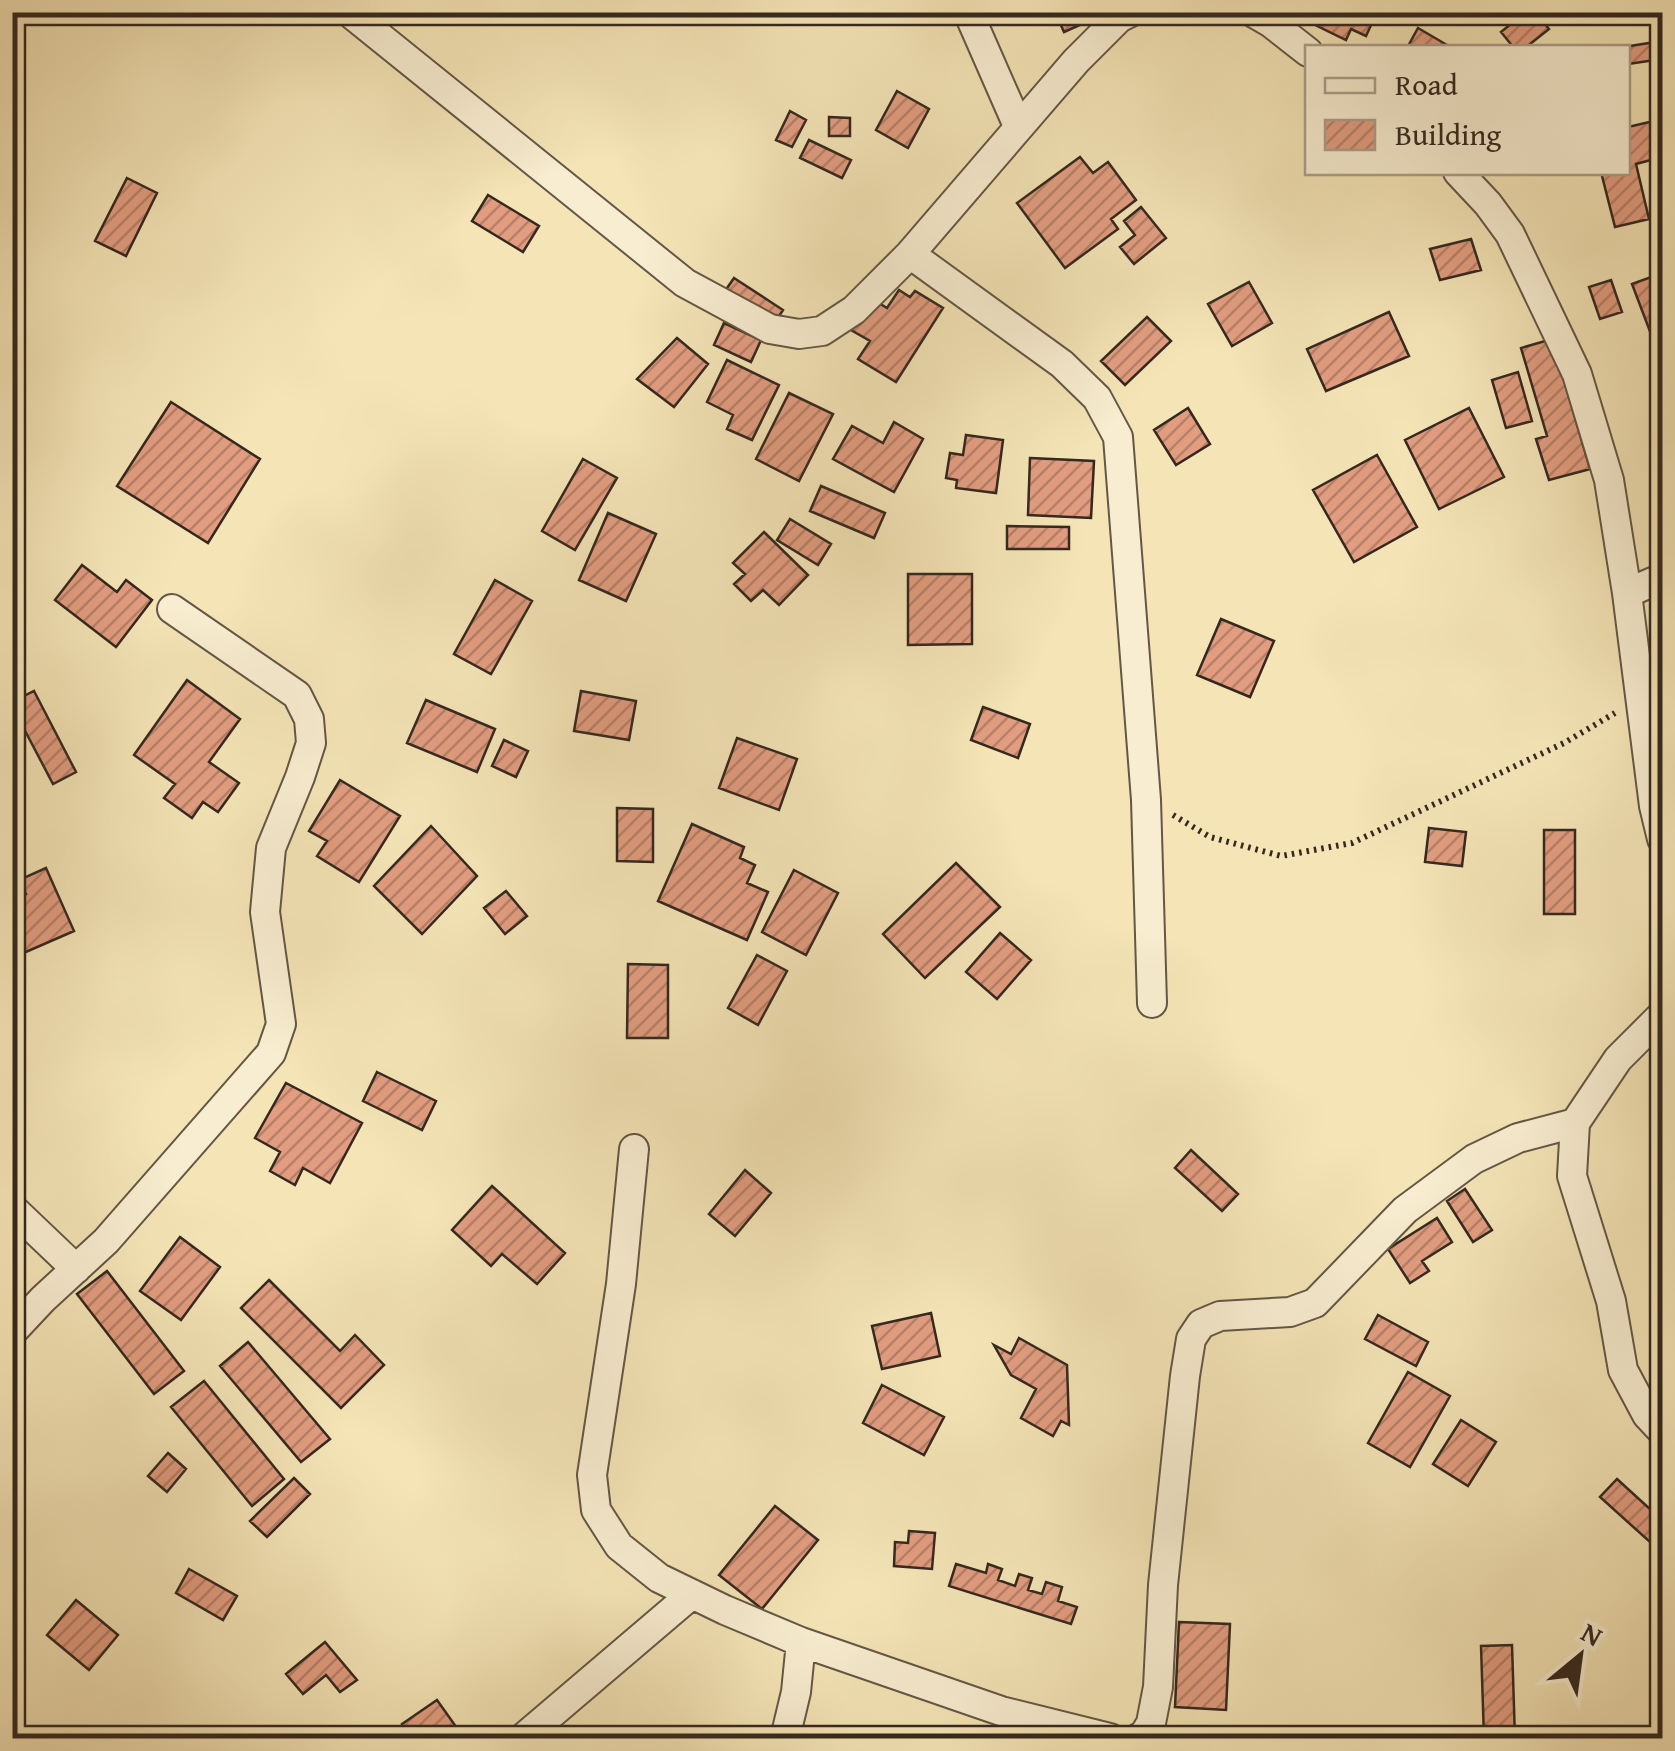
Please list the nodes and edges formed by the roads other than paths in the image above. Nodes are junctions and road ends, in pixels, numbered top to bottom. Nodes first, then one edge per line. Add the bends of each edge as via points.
1 (349, 12) edge
2 (968, 12) edge
3 (1130, 12) edge
4 (1252, 12) edge
5 (1305, 50) edge
6 (1018, 126) junction
7 (1461, 175) edge
8 (910, 254) junction
9 (1662, 578) edge
10 (1627, 593) junction
11 (172, 609) dead end
12 (1662, 840) edge
13 (1152, 1003) dead end
14 (1662, 1015) edge
15 (1575, 1123) junction
16 (634, 1149) dead end
17 (12, 1208) edge
18 (76, 1269) junction
19 (12, 1332) edge
20 (1662, 1431) edge
21 (692, 1594) junction
22 (801, 1642) junction
23 (523, 1738) edge
24 (785, 1738) edge
25 (1110, 1738) edge
26 (1138, 1738) edge

1 - 8 street via 685,283 770,329 822,331 854,310
2 - 6 street
3 - 6 street
4 - 5 street
6 - 8 street
7 - 10 street via 1510,234 1577,374 1609,480
8 - 13 street via 1062,364 1097,398 1118,437 1146,800
9 - 10 street
10 - 12 street
11 - 18 street via 297,695 309,719 300,777 271,848 265,912 281,1024 271,1054
14 - 15 street via 1618,1059
15 - 20 street via 1572,1176 1623,1370
15 - 26 street via 1518,1138 1474,1159 1405,1210 1315,1303 1201,1324 1185,1376 1158,1688 1151,1724
16 - 21 street via 592,1475 596,1510 619,1546 658,1578
17 - 18 street
18 - 19 street
21 - 22 street
21 - 23 street
22 - 24 street
22 - 25 street via 1001,1710

